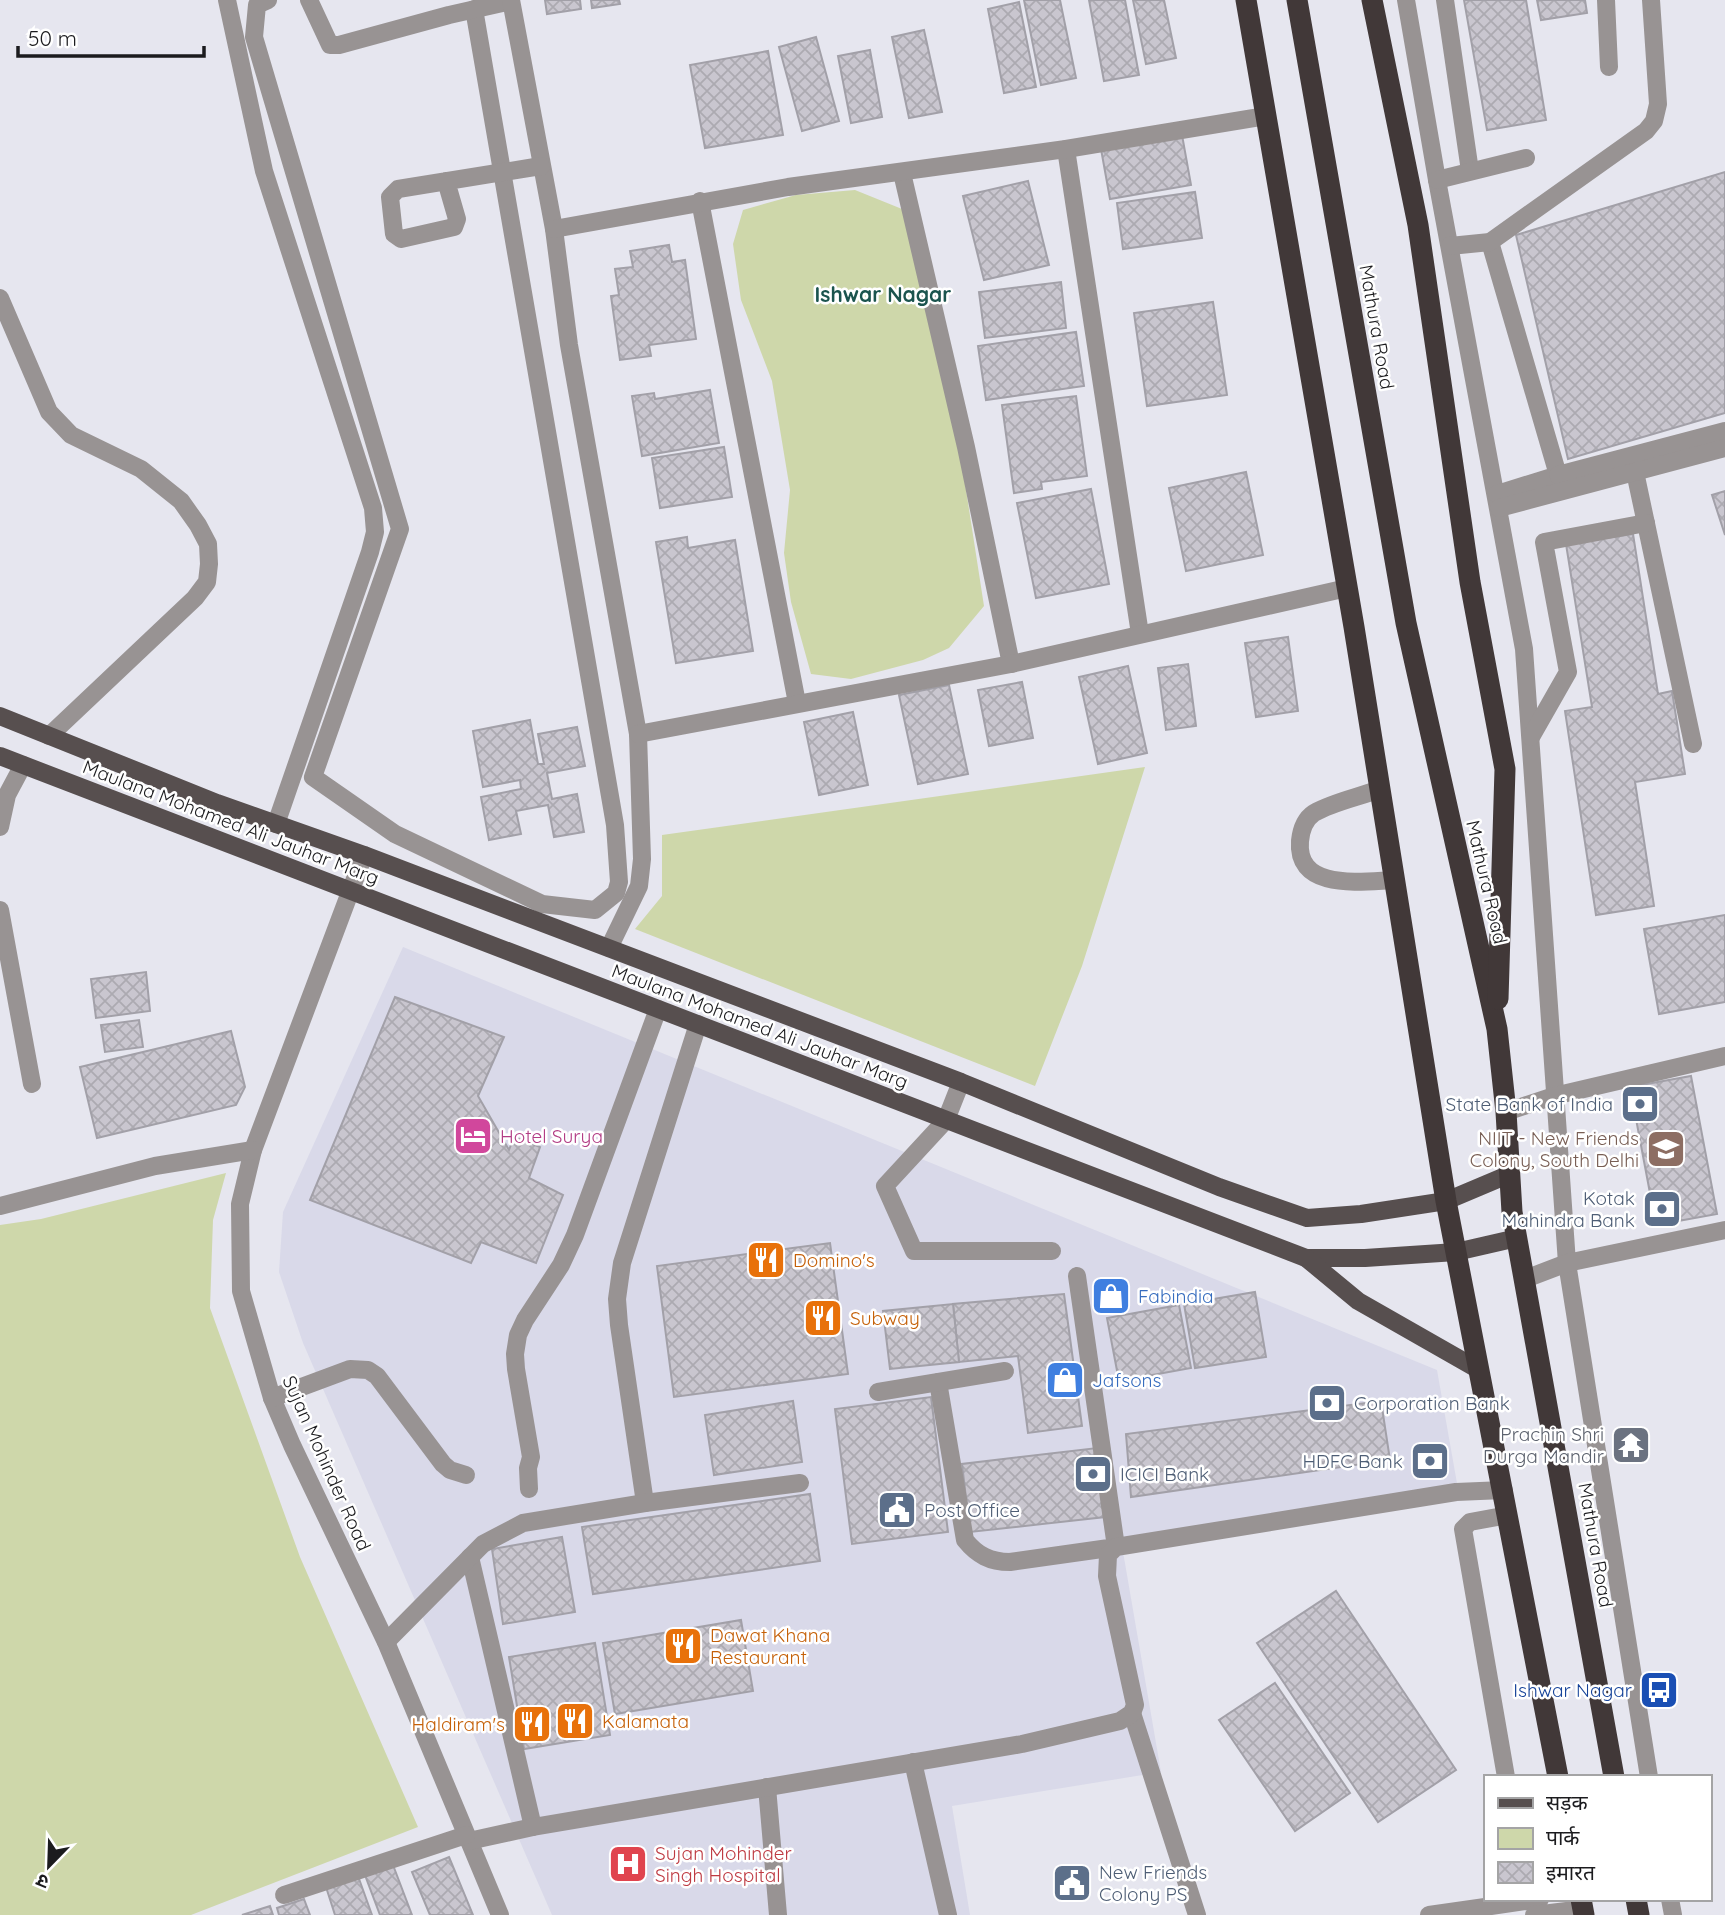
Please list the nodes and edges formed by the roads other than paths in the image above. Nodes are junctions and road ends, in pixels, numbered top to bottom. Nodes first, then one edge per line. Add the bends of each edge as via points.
1 (227, 0) edge
2 (268, 0) edge
3 (309, 0) edge
4 (1246, 0) edge
5 (1297, 0) edge
6 (1372, 0) edge
7 (1406, 0) edge
8 (1445, 0) edge
9 (1606, 0) edge
10 (1651, 0) edge
11 (511, 1) edge
12 (447, 7) edge
13 (474, 9) junction
14 (1609, 67) dead end
15 (1266, 116) junction
16 (1066, 149) junction
17 (1526, 158) dead end
18 (541, 166) junction
19 (502, 170) junction
20 (1470, 171) junction
21 (902, 173) junction
22 (1437, 180) junction
23 (446, 181) dead end
24 (700, 201) junction
25 (554, 229) junction
26 (1490, 242) junction
27 (1450, 246) junction
28 (0, 298) edge
29 (1725, 431) edge
30 (1725, 448) edge
31 (1635, 472) junction
32 (1558, 475) junction
33 (1498, 501) junction
34 (1646, 523) junction
35 (1347, 588) junction
36 (1140, 634) junction
37 (1011, 664) junction
38 (797, 703) junction
39 (0, 716) edge
40 (638, 734) junction
41 (49, 736) junction
42 (1531, 737) junction
43 (1693, 744) dead end
44 (0, 756) edge
45 (23, 765) junction
46 (1380, 789) junction
47 (276, 824) junction
48 (0, 827) edge
49 (364, 855) junction
50 (1395, 880) junction
51 (350, 889) junction
52 (0, 910) edge
53 (609, 948) junction
54 (658, 1009) junction
55 (698, 1024) junction
56 (1497, 1029) junction
57 (1725, 1056) edge
58 (961, 1082) junction
59 (32, 1083) dead end
60 (1554, 1096) junction
61 (1506, 1112) junction
62 (946, 1120) junction
63 (253, 1150) junction
64 (1510, 1174) junction
65 (1446, 1201) junction
66 (0, 1206) edge
67 (1725, 1230) edge
68 (1517, 1238) junction
69 (1052, 1251) dead end
70 (1456, 1252) junction
71 (1306, 1258) junction
72 (1567, 1263) junction
73 (1077, 1276) dead end
74 (1525, 1279) junction
75 (1479, 1370) junction
76 (1005, 1371) dead end
77 (938, 1382) junction
78 (878, 1392) dead end
79 (272, 1398) junction
80 (466, 1475) dead end
81 (800, 1483) dead end
82 (528, 1489) dead end
83 (1504, 1490) junction
84 (645, 1503) junction
85 (1508, 1515) junction
86 (1116, 1547) junction
87 (470, 1557) junction
88 (386, 1642) junction
89 (1132, 1713) junction
90 (913, 1762) junction
91 (1506, 1775) edge
92 (1558, 1775) edge
93 (1614, 1775) edge
94 (1649, 1775) edge
95 (767, 1787) junction
96 (533, 1827) junction
97 (468, 1838) junction
98 (284, 1895) dead end
99 (1533, 1904) edge
100 (1583, 1908) edge
101 (500, 1915) edge
102 (778, 1915) edge
103 (948, 1915) edge
104 (1197, 1915) edge
105 (1429, 1915) edge

1 - 47 street via 264,171 373,508 375,532
2 - 19 street via 257,5 254,37 400,529 313,777 395,834 542,904 595,910 616,892 619,882 615,825
3 - 12 street via 330,45 339,46
4 - 15 highway
5 - 56 highway, Mathura Road via 1406,623
6 - 56 highway via 1418,225 1471,582 1505,769
7 - 22 street
8 - 20 street
9 - 14 street
10 - 26 street via 1658,104 1654,121
11 - 13 street
11 - 18 street
12 - 13 street
13 - 19 street
15 - 16 street
15 - 35 highway
16 - 21 street
16 - 36 street
17 - 20 street
18 - 19 street
18 - 25 street
19 - 23 street
20 - 22 street
21 - 24 street
21 - 37 street
22 - 27 street
24 - 25 street
24 - 38 street
25 - 40 street via 569,345
26 - 27 street
26 - 32 street
27 - 33 street
28 - 41 street via 49,412 71,435 141,469 181,501 208,544 207,582 195,598
29 - 32 street
30 - 31 street
31 - 33 street
31 - 34 street
32 - 33 street
33 - 42 street via 1524,649
34 - 42 street via 1544,542 1568,672
34 - 43 street
35 - 36 street
35 - 46 highway
36 - 37 street
37 - 38 street
38 - 40 street
39 - 41 main road, Maulana Mohamed Ali Jauhar Marg
40 - 53 street via 639,886
41 - 47 main road, Maulana Mohamed Ali Jauhar Marg
42 - 60 street
44 - 45 main road, Maulana Mohamed Ali Jauhar Marg
45 - 48 street via 7,795
45 - 51 main road, Maulana Mohamed Ali Jauhar Marg
46 - 50 highway
46 - 50 street via 1313,814 1304,825 1299,846 1306,865 1325,879
47 - 49 main road, Maulana Mohamed Ali Jauhar Marg
49 - 51 street, Sujan Mohinder Road
49 - 53 main road, Maulana Mohamed Ali Jauhar Marg
50 - 65 highway
51 - 54 main road, Maulana Mohamed Ali Jauhar Marg
51 - 63 street, Sujan Mohinder Road
52 - 59 street
53 - 58 main road, Maulana Mohamed Ali Jauhar Marg
54 - 55 main road, Maulana Mohamed Ali Jauhar Marg
54 - 82 street via 575,1235 518,1335 516,1369 531,1457
55 - 62 main road, Maulana Mohamed Ali Jauhar Marg
55 - 84 street via 622,1263 617,1299
56 - 61 highway, Mathura Road
57 - 60 street
58 - 62 street
58 - 65 main road, Maulana Mohamed Ali Jauhar Marg via 1307,1218
60 - 61 street
60 - 72 street
61 - 64 highway, Mathura Road
62 - 69 street via 885,1186 914,1251
62 - 71 main road, Maulana Mohamed Ali Jauhar Marg
63 - 66 street via 155,1166
63 - 79 street, Sujan Mohinder Road via 240,1204 241,1291
64 - 65 main road, Maulana Mohamed Ali Jauhar Marg
64 - 68 highway, Mathura Road
65 - 70 highway
67 - 72 street
68 - 70 main road, Maulana Mohamed Ali Jauhar Marg
68 - 74 highway, Mathura Road
70 - 71 main road, Maulana Mohamed Ali Jauhar Marg
70 - 75 highway
71 - 75 main road via 1357,1301
72 - 74 street
72 - 94 street
73 - 86 street
74 - 93 highway, Mathura Road
75 - 83 highway
76 - 77 street
77 - 78 street
77 - 86 street via 965,1539 973,1550 996,1562 1010,1562
79 - 80 street via 351,1369 368,1370 443,1464
79 - 88 street, Sujan Mohinder Road
81 - 84 street
83 - 85 highway
83 - 86 street via 1456,1492
84 - 87 street via 523,1523 483,1544
85 - 91 street via 1470,1522 1463,1529
85 - 92 highway
86 - 89 street via 1108,1555 1107,1576 1135,1705
87 - 88 street
87 - 96 street
88 - 97 street, Sujan Mohinder Road
89 - 90 street via 1120,1721 1034,1741
89 - 104 street
90 - 95 street
90 - 103 street
95 - 96 street
95 - 102 street
96 - 97 street
97 - 98 street
97 - 101 street, Sujan Mohinder Road
99 - 100 street
99 - 105 street

